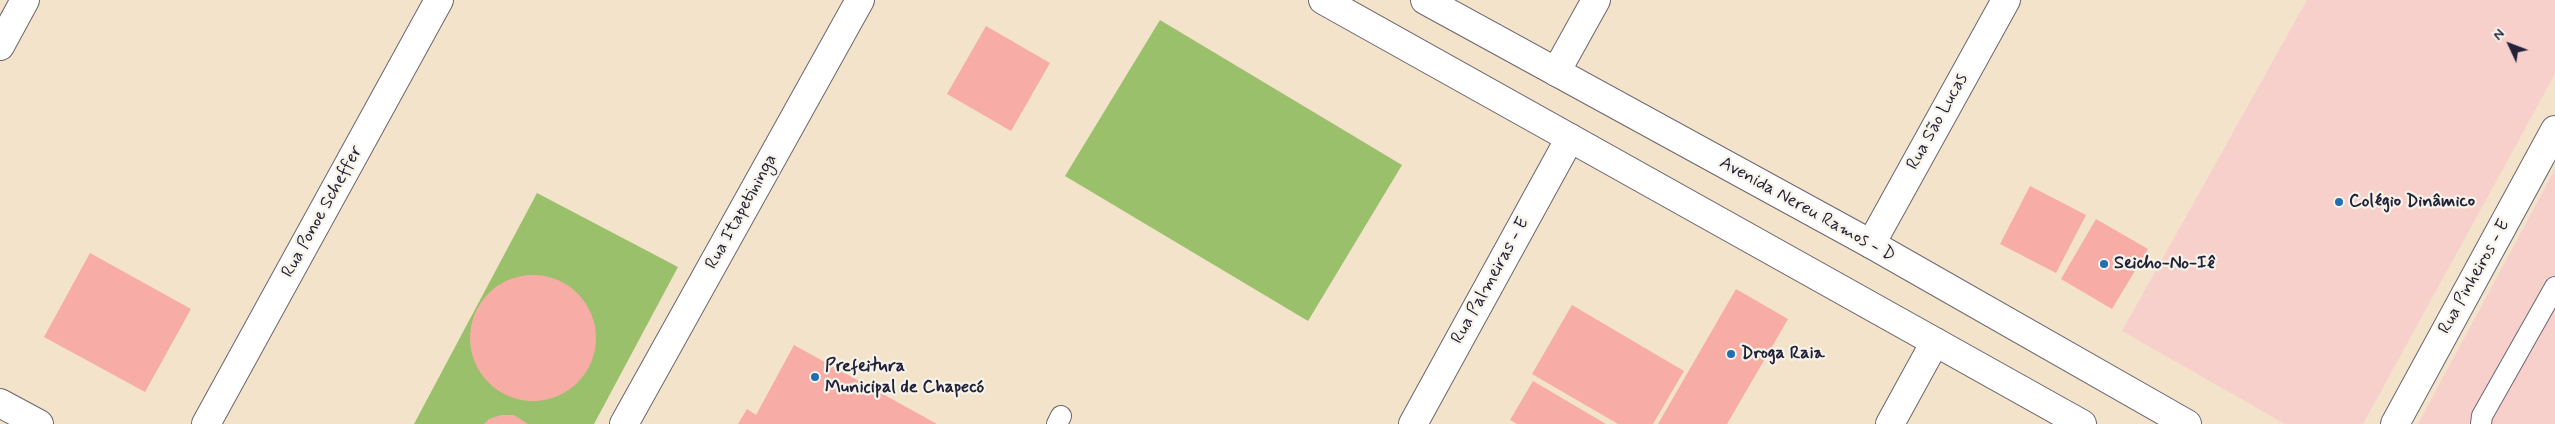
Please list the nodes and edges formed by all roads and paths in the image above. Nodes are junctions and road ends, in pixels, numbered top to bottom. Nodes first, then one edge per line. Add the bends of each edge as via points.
1 (25, 0) edge
2 (439, 0) edge
3 (860, 0) edge
4 (1323, 0) edge
5 (1426, 0) edge
6 (1596, 0) edge
7 (2006, 0) edge
8 (0, 46) edge
9 (1556, 72) junction
10 (2555, 130) edge
11 (1570, 138) junction
12 (1871, 244) junction
13 (2555, 287) edge
14 (1935, 342) junction
15 (0, 403) edge
16 (39, 424) edge
17 (206, 424) edge
18 (624, 424) edge
19 (1413, 424) edge
20 (1890, 424) edge
21 (2082, 424) edge
22 (2187, 424) edge
23 (2395, 424) edge
24 (2481, 424) edge

1 - 8 street
2 - 17 street, Rua Ponoe Scheffer
3 - 18 street, Rua Itapetininga
4 - 11 street
5 - 9 street, Avenida Nereu Ramos - D
6 - 9 street
7 - 12 street, Rua São Lucas
9 - 12 street, Avenida Nereu Ramos - D
10 - 23 street, Rua Pinheiros - E
11 - 14 street
11 - 19 street, Rua Palmeiras - E
12 - 22 street, Avenida Nereu Ramos - D
13 - 24 lane via 2482,416
14 - 20 street
14 - 21 street
15 - 16 street

